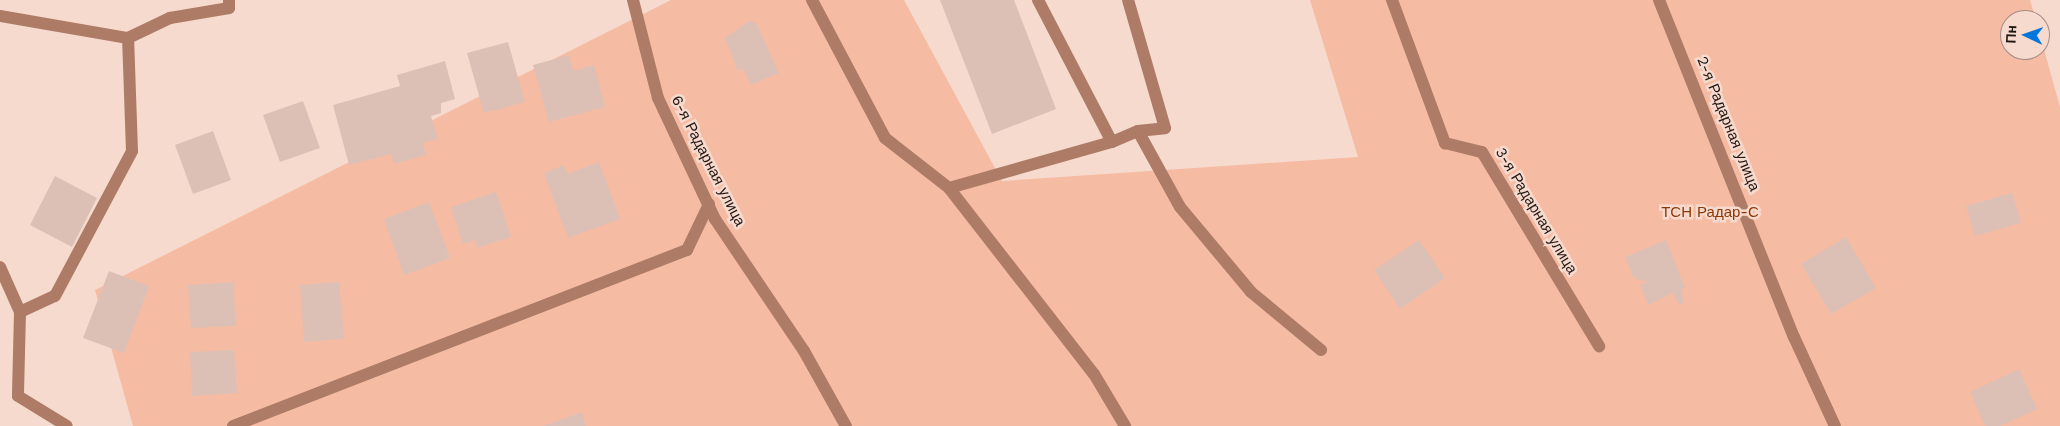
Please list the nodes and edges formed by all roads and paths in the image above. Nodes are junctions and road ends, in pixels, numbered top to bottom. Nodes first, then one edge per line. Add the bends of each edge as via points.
1 (229, 0) edge
2 (633, 0) edge
3 (812, 0) edge
4 (1038, 0) edge
5 (1128, 0) edge
6 (1392, 0) edge
7 (1659, 0) edge
8 (0, 16) edge
9 (128, 38) junction
10 (1138, 131) junction
11 (1112, 142) junction
12 (949, 188) junction
13 (709, 204) junction
14 (0, 267) edge
15 (20, 312) junction
16 (1599, 346) dead end
17 (1320, 350) dead end
18 (68, 426) edge
19 (233, 426) edge
20 (846, 426) edge
21 (1126, 426) edge
22 (1835, 426) edge

1 - 9 street via 229,8 170,18
2 - 13 street, 6-я Радарная улица via 658,98
3 - 12 street via 884,138
4 - 11 street
5 - 10 street via 1165,128
6 - 16 street, 3-я Радарная улица via 1445,143 1482,152
7 - 22 street, 2-я Радарная улица via 1794,337
8 - 9 street
9 - 15 street via 132,151 55,296
10 - 11 street
10 - 17 street via 1180,206 1228,264 1252,292
11 - 12 street
12 - 21 street via 1094,374
13 - 19 street via 687,250
13 - 20 street, 6-я Радарная улица via 804,351
14 - 15 street
15 - 18 street via 18,396

